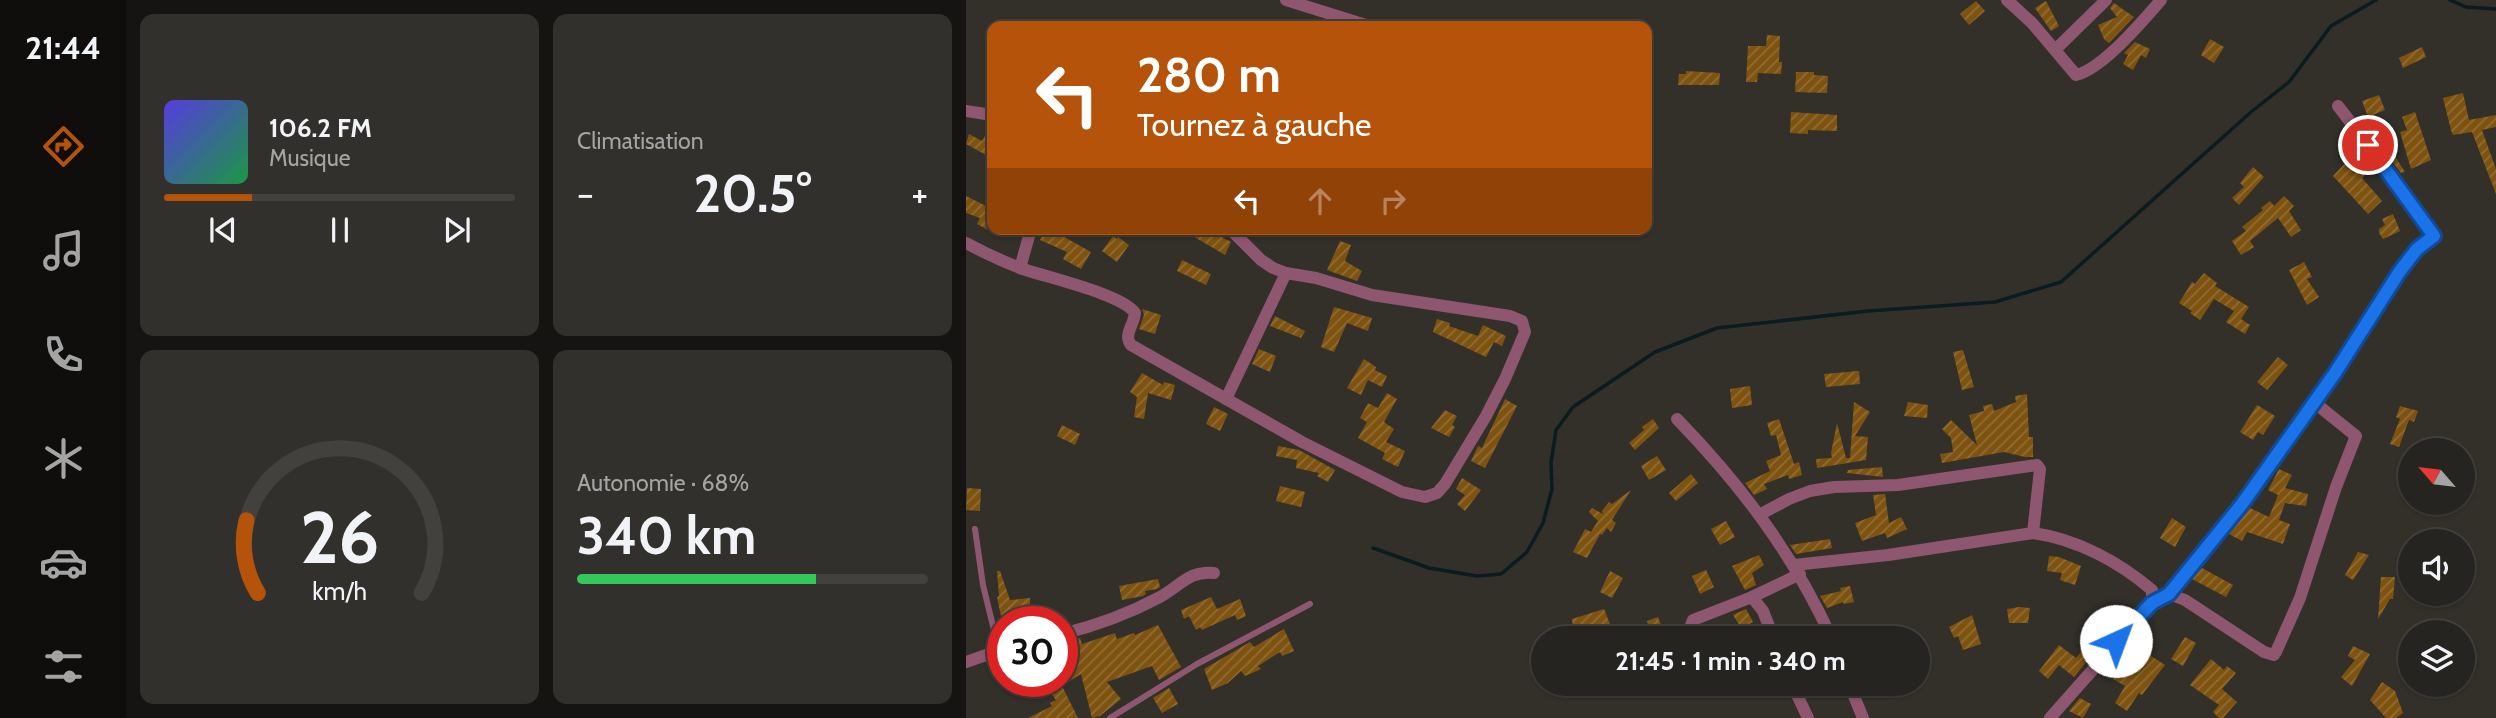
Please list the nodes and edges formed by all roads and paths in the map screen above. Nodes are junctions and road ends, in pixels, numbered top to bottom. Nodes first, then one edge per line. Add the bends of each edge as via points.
1 (1286, 0) edge
2 (2007, 0) edge
3 (2106, 0) edge
4 (2161, 0) edge
5 (1353, 21) edge
6 (2055, 50) junction
7 (2338, 106) dead end
8 (966, 111) edge
9 (987, 114) edge
10 (1029, 235) edge
11 (1236, 235) edge
12 (966, 243) edge
13 (1020, 268) junction
14 (1286, 273) junction
15 (1226, 399) junction
16 (2315, 403) junction
17 (1677, 419) dead end
18 (1759, 515) junction
19 (975, 529) dead end
20 (2033, 533) junction
21 (1797, 569) junction
22 (1214, 573) dead end
23 (2169, 594) junction
24 (1752, 597) junction
25 (2152, 603) junction
26 (1310, 604) dead end
27 (989, 606) edge
28 (1690, 626) edge
29 (1769, 626) edge
30 (1826, 626) edge
31 (1078, 629) edge
32 (987, 655) edge
33 (966, 662) edge
34 (1798, 696) edge
35 (1854, 696) edge
36 (1110, 718) edge
37 (1808, 718) edge
38 (1863, 718) edge
39 (2050, 718) edge

1 - 5 street
2 - 6 street
3 - 6 street
4 - 6 street via 2116,48 2085,72 2073,73
7 - 16 street via 2434,236 2400,271
8 - 9 street
10 - 13 street
11 - 14 street via 1261,260
12 - 13 street
13 - 15 street via 1128,306 1135,313 1127,338 1131,345
14 - 15 street
14 - 15 street via 1372,295 1510,316 1522,321 1525,332 1486,416 1445,484 1425,497 1402,492
16 - 23 street
16 - 23 street via 2356,436 2300,598 2276,652 2264,652
17 - 18 street
18 - 20 street via 1789,499 1834,487 1898,485 2037,465
18 - 21 street
19 - 27 lane
20 - 21 street
20 - 25 street via 2120,564 2152,590
21 - 24 street
21 - 30 street
22 - 31 street via 1189,576 1161,596
23 - 25 street
24 - 28 street via 1693,620
24 - 29 street
25 - 39 street
26 - 36 lane via 1197,664
32 - 33 street
34 - 37 street
35 - 38 street

